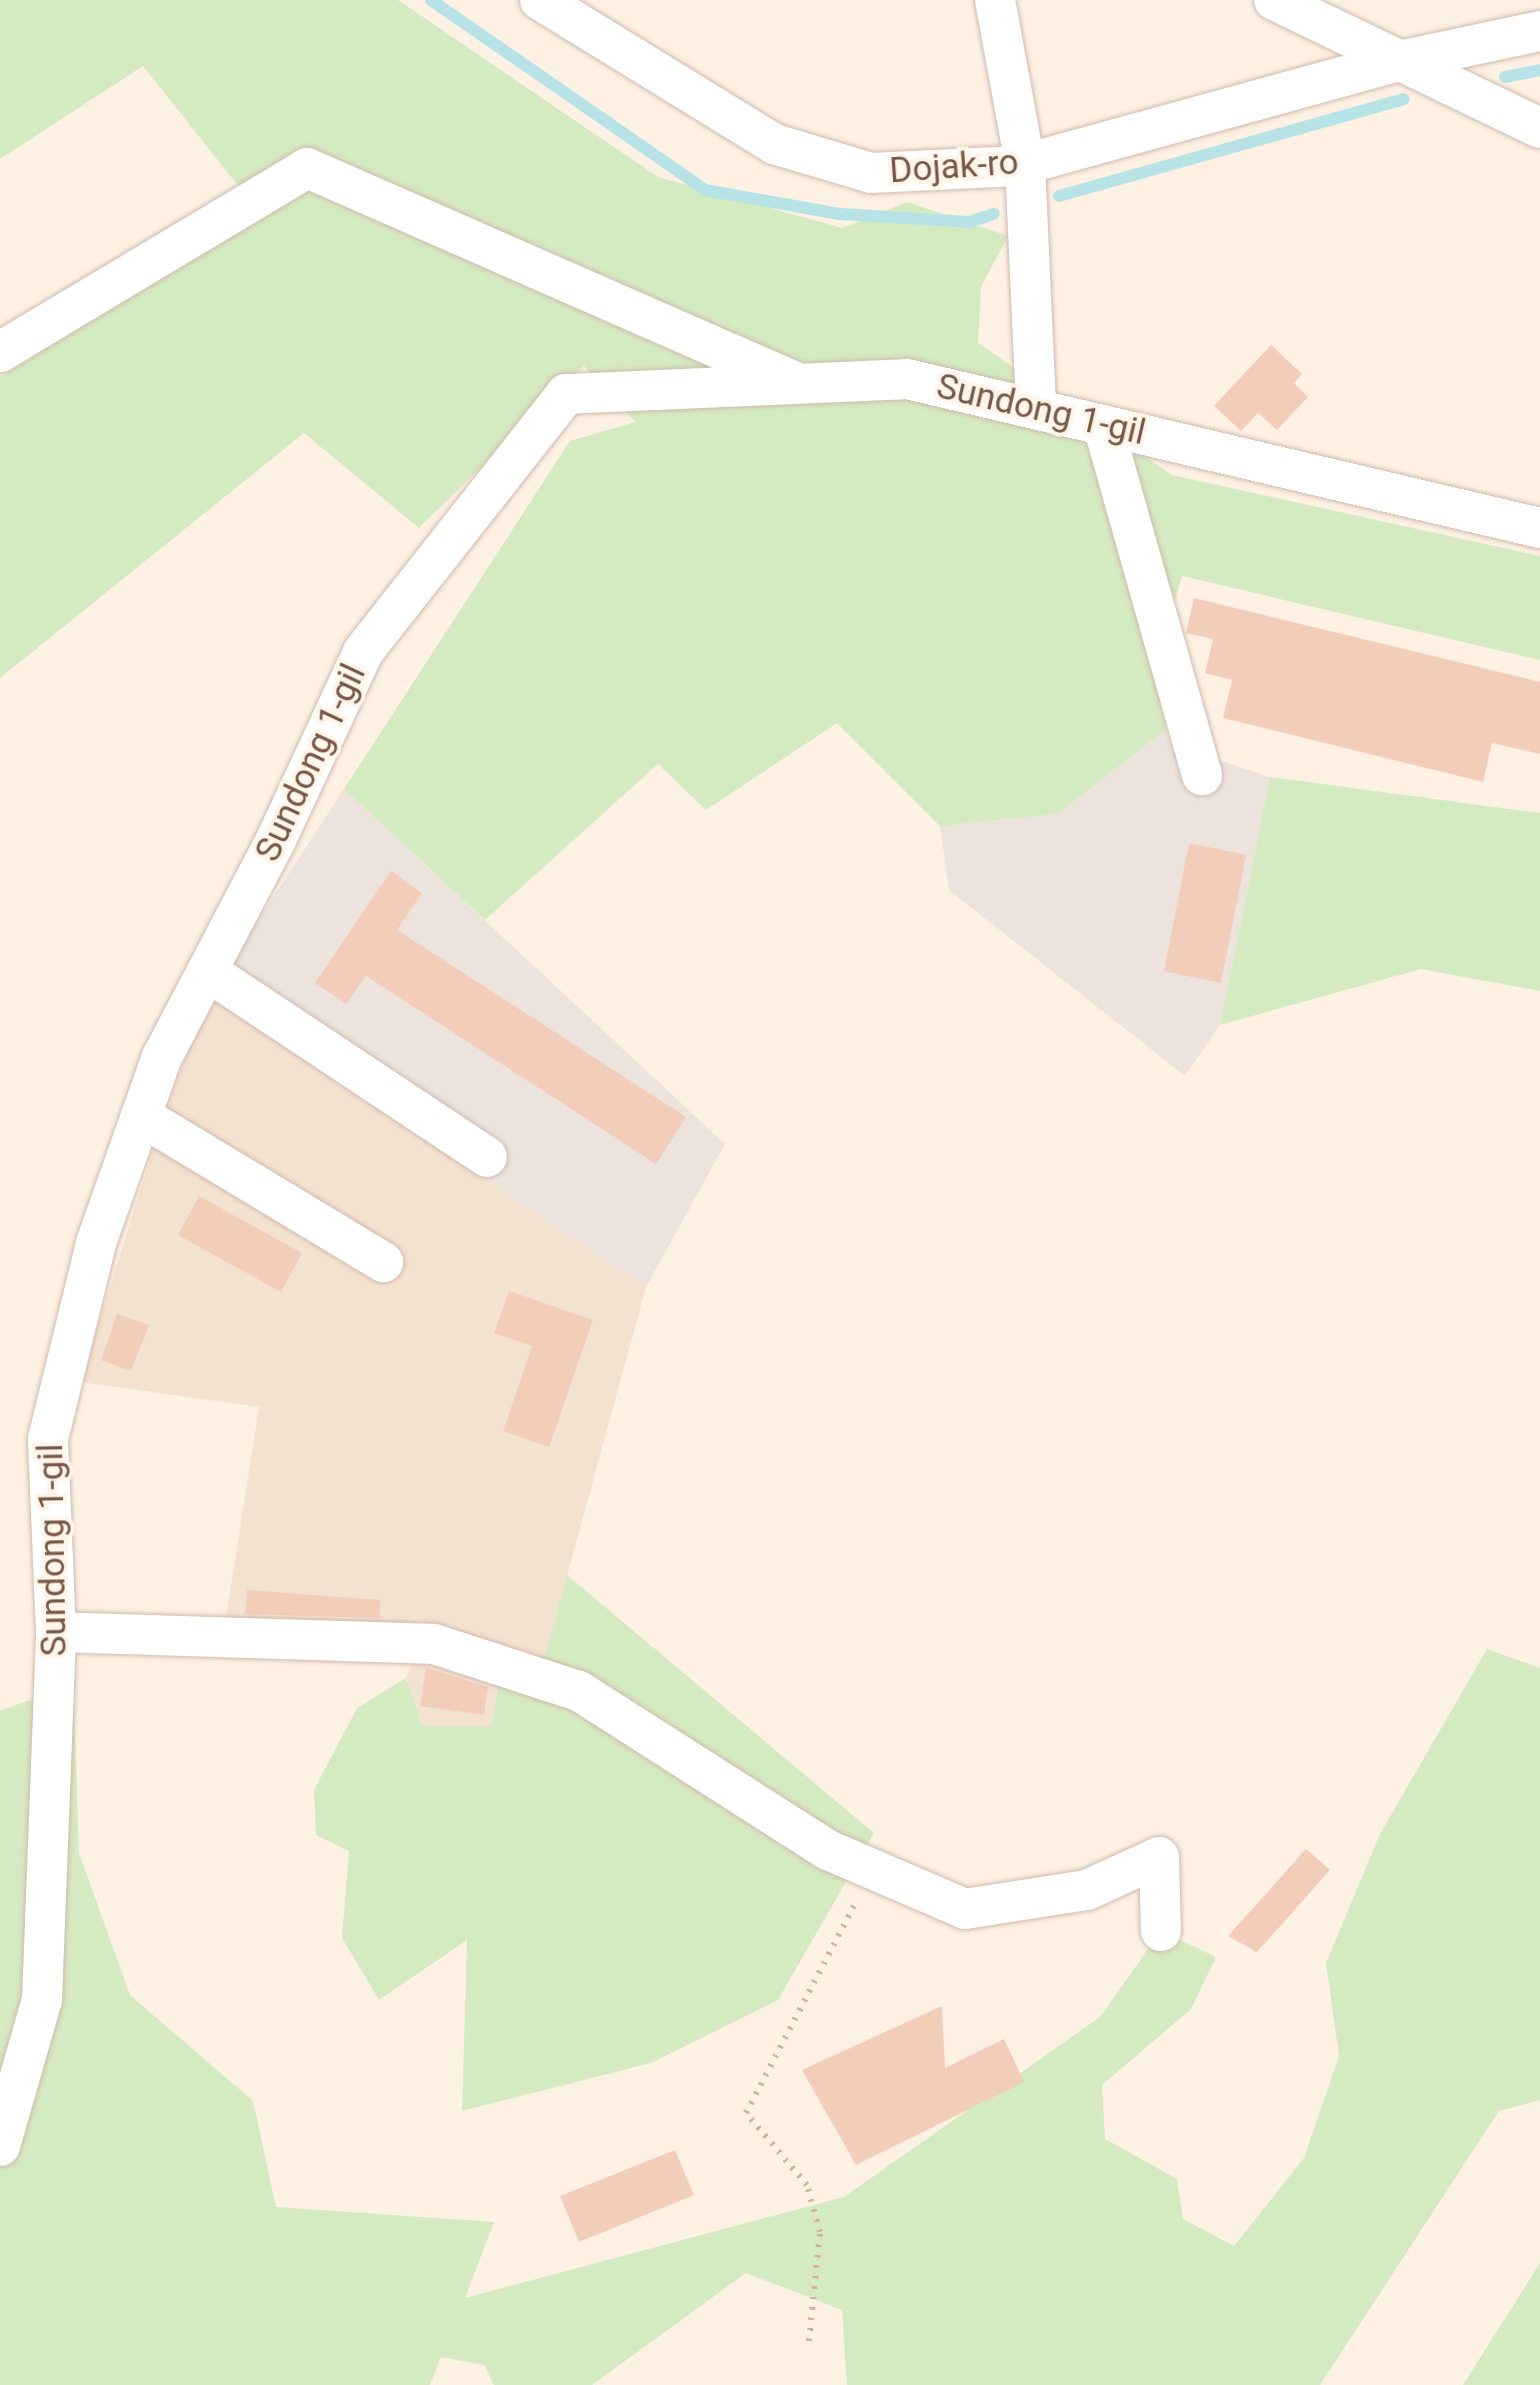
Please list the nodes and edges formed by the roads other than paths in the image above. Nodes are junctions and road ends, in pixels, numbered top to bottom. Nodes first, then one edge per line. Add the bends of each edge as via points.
1 (540, 0) edge
2 (996, 0) edge
3 (1274, 0) edge
4 (1540, 31) edge
5 (1400, 61) junction
6 (1540, 128) edge
7 (1025, 164) junction
8 (0, 352) edge
9 (801, 385) junction
10 (1036, 409) junction
11 (1103, 425) junction
12 (1540, 528) edge
13 (1202, 775) dead end
14 (208, 971) junction
15 (141, 1116) junction
16 (487, 1157) dead end
17 (383, 1262) dead end
18 (56, 1632) junction
19 (1161, 1931) dead end
20 (0, 2146) edge

1 - 7 street, Dojak-ro via 774,144 871,172
2 - 7 street
3 - 5 street
4 - 5 street, Dojak-ro
5 - 6 street
5 - 7 street, Dojak-ro
7 - 10 street
8 - 9 street via 308,168
9 - 10 street, Sundong 1-gil via 907,378
9 - 14 street, Sundong 1-gil via 566,394 363,652
10 - 11 street, Sundong 1-gil
11 - 12 street, Sundong 1-gil
11 - 13 street
14 - 15 street, Sundong 1-gil via 162,1057
14 - 16 street
15 - 17 street
15 - 18 street, Sundong 1-gil via 96,1243 48,1439
18 - 19 street via 434,1644 578,1691 873,1872 965,1909 1086,1890 1159,1857
18 - 20 street, Sundong 1-gil via 42,2000

